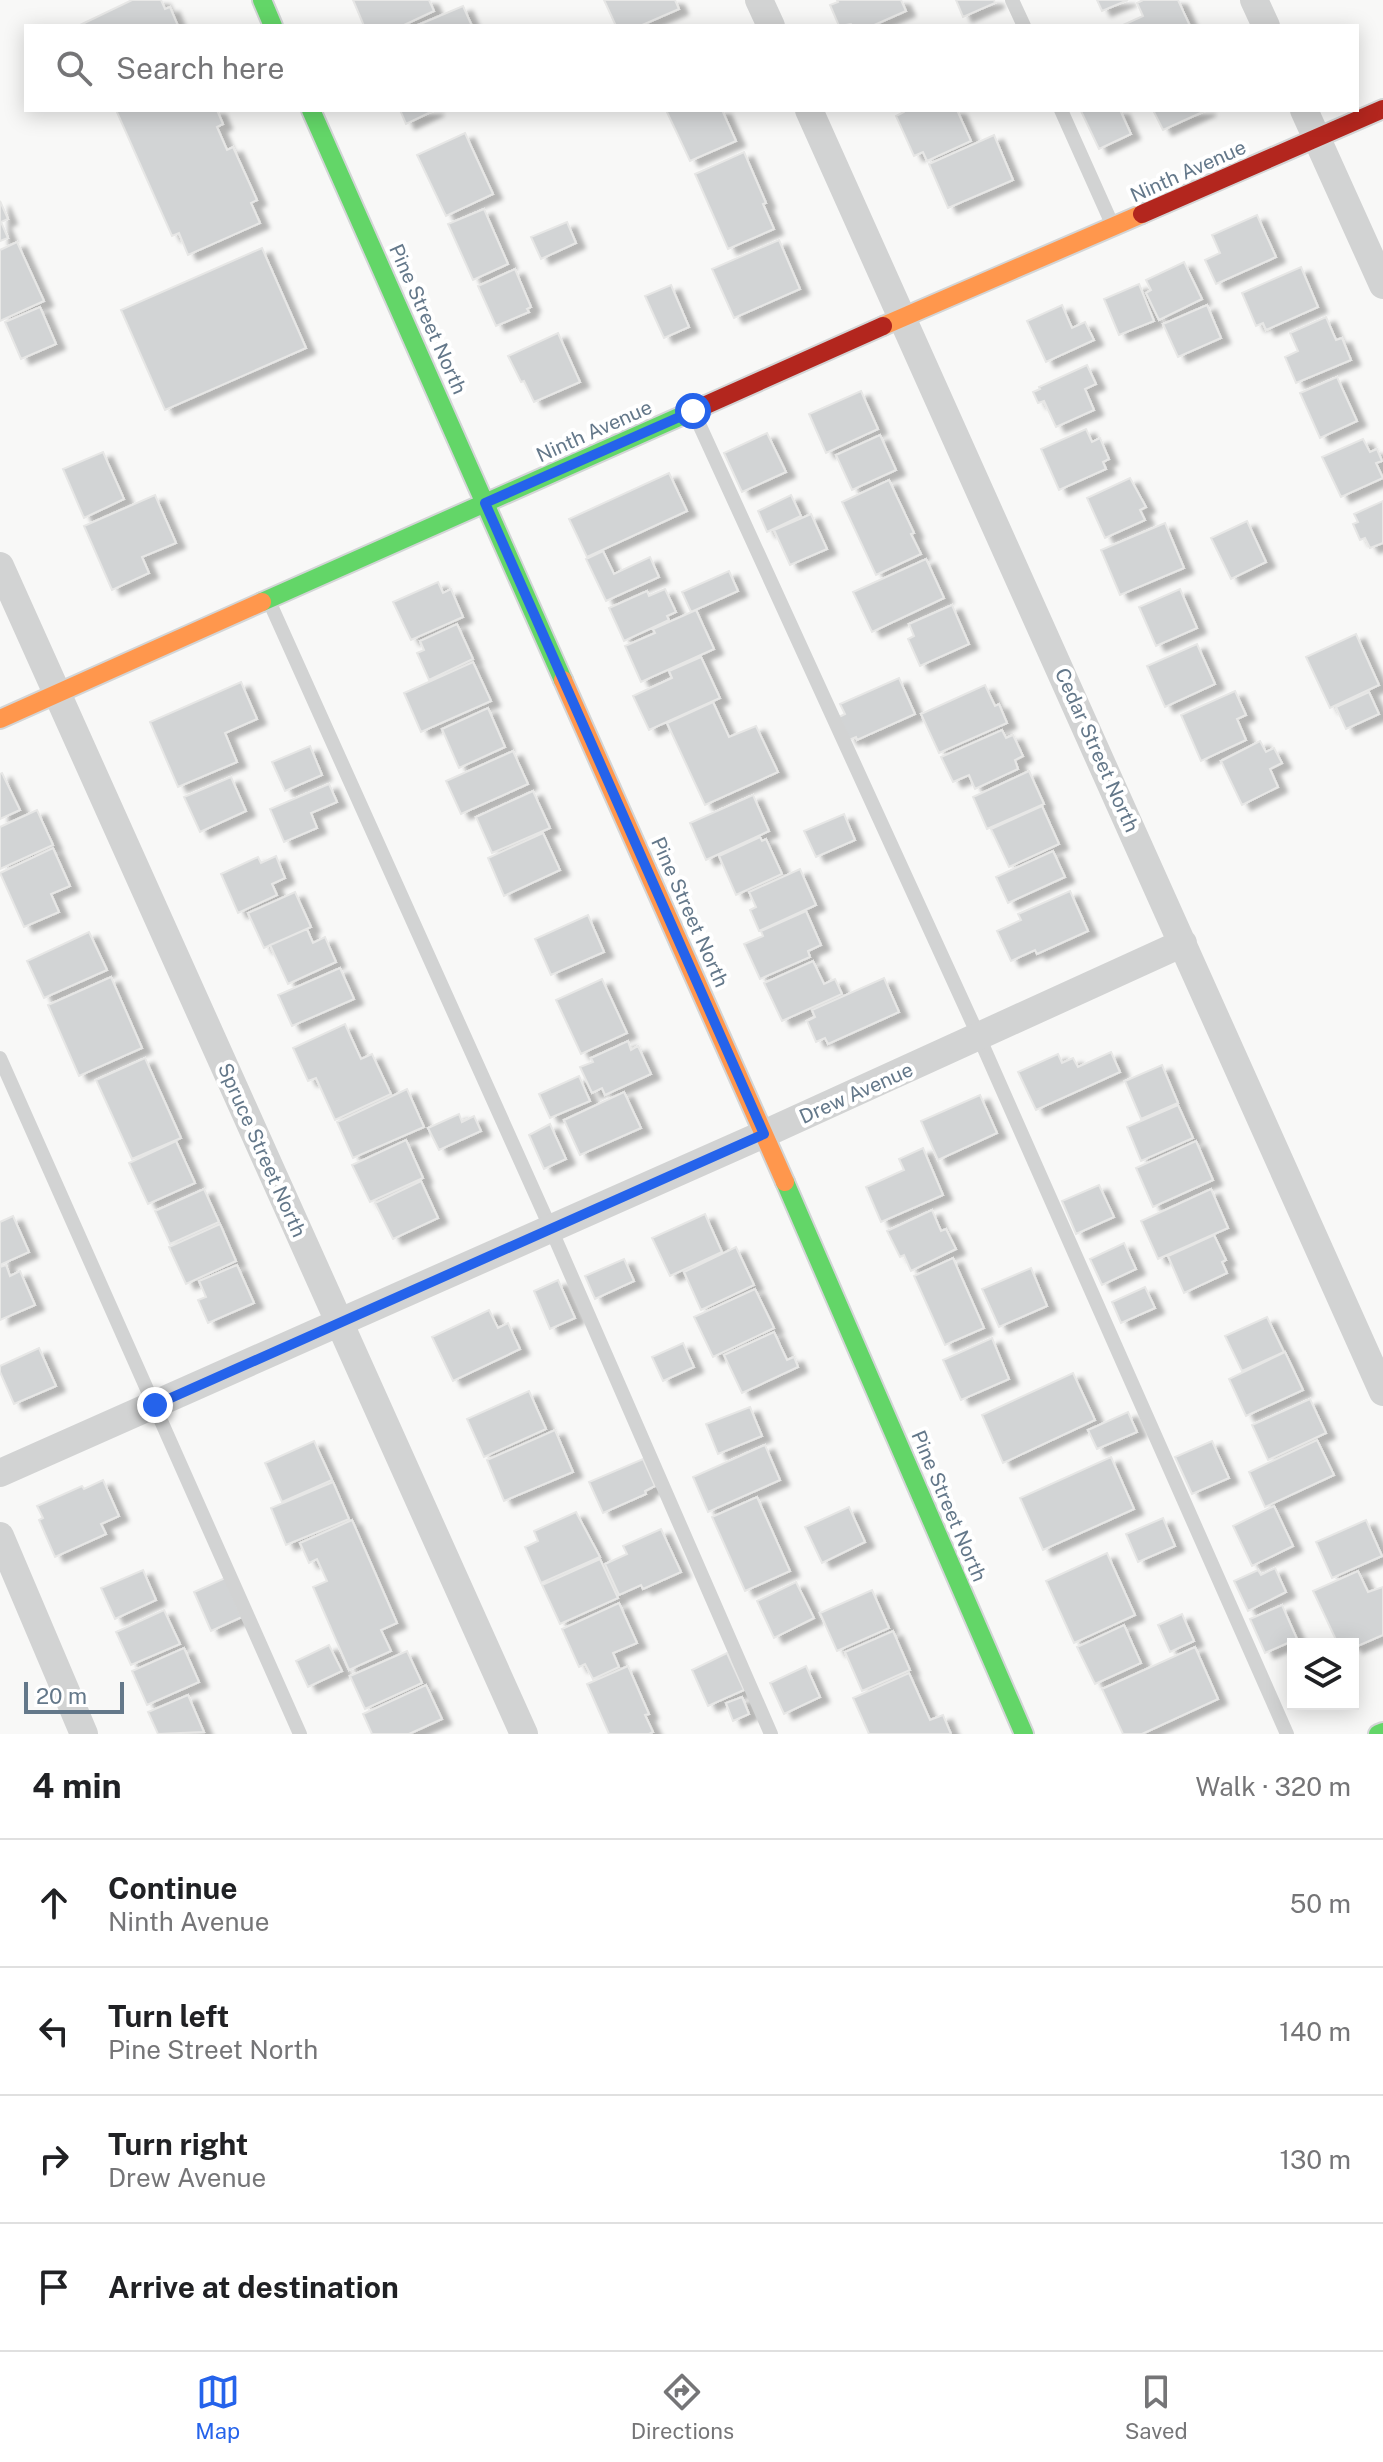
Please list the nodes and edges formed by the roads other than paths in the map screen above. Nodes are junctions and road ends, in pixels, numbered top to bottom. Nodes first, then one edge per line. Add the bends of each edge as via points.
1 (262, 0) edge
2 (759, 0) edge
3 (1012, 0) edge
4 (1254, 0) edge
5 (272, 24) edge
6 (770, 24) edge
7 (1023, 24) edge
8 (1265, 24) edge
9 (1383, 109) edge
10 (312, 112) edge
11 (810, 112) edge
12 (1062, 112) edge
13 (1305, 112) edge
14 (1317, 138) junction
15 (1114, 228) junction
16 (1383, 285) edge
17 (903, 317) junction
18 (693, 411) junction
19 (485, 503) junction
20 (0, 566) edge
21 (269, 600) junction
22 (57, 694) junction
23 (0, 719) edge
24 (1183, 943) junction
25 (979, 1037) junction
26 (0, 1058) edge
27 (764, 1134) junction
28 (551, 1229) junction
29 (340, 1323) junction
30 (1383, 1392) edge
31 (155, 1405) junction
32 (0, 1473) edge
33 (0, 1536) edge
34 (84, 1734) edge
35 (300, 1734) edge
36 (524, 1734) edge
37 (771, 1734) edge
38 (1024, 1734) edge
39 (1287, 1734) edge

1 - 5 street
2 - 6 street
3 - 7 lane
4 - 8 street
9 - 14 street, Ninth Avenue
10 - 19 street, Pine Street North
11 - 17 street, Cedar Street North
12 - 15 lane
13 - 14 street
14 - 15 street, Ninth Avenue
14 - 16 street
15 - 17 street, Ninth Avenue
17 - 18 street, Ninth Avenue
17 - 24 street, Cedar Street North
18 - 19 street, Ninth Avenue
18 - 25 lane
19 - 21 street, Ninth Avenue
19 - 27 street, Pine Street North
20 - 22 street, Spruce Street North
21 - 22 street, Ninth Avenue
21 - 28 lane
22 - 23 street, Ninth Avenue
22 - 29 street, Spruce Street North
24 - 25 street, Drew Avenue
24 - 30 street, Cedar Street North
25 - 27 street, Drew Avenue
25 - 39 lane
26 - 31 lane
27 - 28 street, Drew Avenue
27 - 38 street, Pine Street North
28 - 29 street, Drew Avenue
28 - 37 lane
29 - 31 street, Drew Avenue
29 - 36 street, Spruce Street North
31 - 32 street, Drew Avenue
31 - 35 lane
33 - 34 street

